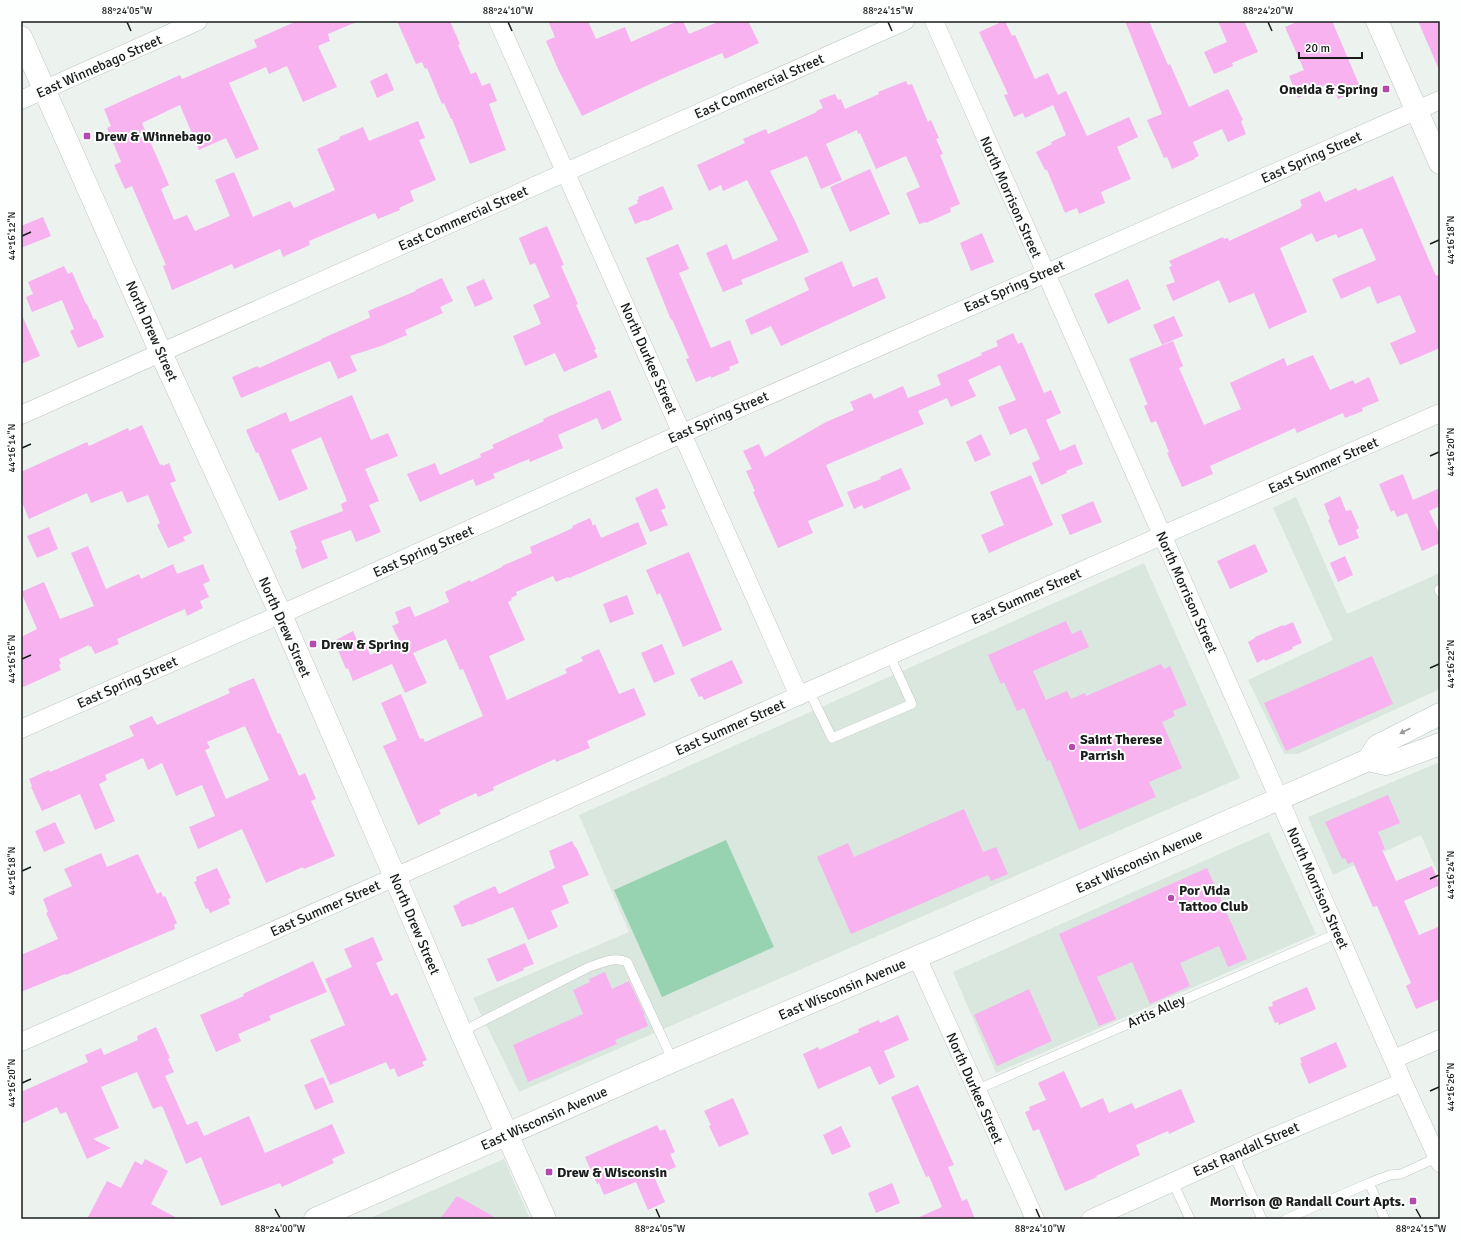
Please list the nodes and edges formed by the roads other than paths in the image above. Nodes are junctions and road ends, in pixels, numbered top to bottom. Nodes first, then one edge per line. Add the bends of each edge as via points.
1 (198, 21) edge
2 (498, 21) edge
3 (905, 21) edge
4 (934, 21) edge
5 (1377, 21) edge
6 (21, 37) edge
7 (46, 90) junction
8 (21, 100) edge
9 (1440, 100) edge
10 (1417, 110) junction
11 (1440, 163) edge
12 (566, 172) junction
13 (1045, 273) junction
14 (162, 353) junction
15 (1440, 414) edge
16 (21, 416) edge
17 (683, 433) junction
18 (1162, 536) junction
19 (1440, 589) edge
20 (1440, 592) edge
21 (281, 615) junction
22 (890, 656) junction
23 (804, 694) junction
24 (1440, 714) edge
25 (21, 729) edge
26 (1440, 744) edge
27 (1368, 760) junction
28 (1279, 799) junction
29 (395, 877) junction
30 (1338, 933) junction
31 (916, 957) junction
32 (461, 1032) junction
33 (1440, 1039) edge
34 (21, 1042) edge
35 (1394, 1059) junction
36 (673, 1061) junction
37 (1403, 1082) junction
38 (976, 1090) junction
39 (507, 1134) junction
40 (1234, 1155) junction
41 (1439, 1160) edge
42 (1172, 1182) junction
43 (1369, 1183) junction
44 (340, 1214) edge
45 (315, 1219) edge
46 (545, 1219) edge
47 (1035, 1219) edge
48 (1091, 1219) edge
49 (1190, 1219) edge
50 (1262, 1219) edge
51 (1286, 1219) edge
52 (1385, 1219) edge

1 - 7 street, East Winnebago Street
2 - 12 street, North Durkee Street
3 - 12 street, East Commercial Street
4 - 13 street, North Morrison Street
5 - 10 main road
6 - 7 main road, North Drew Street
7 - 8 street, East Winnebago Street
7 - 14 main road, North Drew Street
9 - 10 street, East Spring Street
10 - 11 main road
10 - 13 street, East Spring Street
12 - 14 street, East Commercial Street
12 - 17 street, North Durkee Street
13 - 17 street, East Spring Street
13 - 18 street, North Morrison Street
14 - 16 street, East Commercial Street
14 - 21 main road, North Drew Street
15 - 18 street, East Summer Street
17 - 21 street, East Spring Street
17 - 23 street, North Durkee Street
18 - 22 street, East Summer Street
18 - 28 street, North Morrison Street
19 - 20 lane
21 - 25 street, East Spring Street
21 - 29 main road, North Drew Street
22 - 23 street, East Summer Street
22 - 23 lane via 912,704 832,738
23 - 29 street, East Summer Street
24 -> 27 main road via 1376,746
26 - 27 main road via 1386,764
27 - 28 main road, East Wisconsin Avenue
28 - 30 street, North Morrison Street
28 - 31 main road, East Wisconsin Avenue
29 - 32 main road, North Drew Street
29 - 34 street, East Summer Street
30 - 35 street, North Morrison Street
30 - 38 lane, Artis Alley
31 - 36 main road, East Wisconsin Avenue
31 - 38 street, North Durkee Street
32 - 36 lane via 589,967 621,959 627,962
32 - 39 main road, North Drew Street
33 - 35 street
35 - 37 street, North Morrison Street
36 - 39 main road, East Wisconsin Avenue
37 - 40 street, East Randall Street
37 - 41 street, North Morrison Street
38 - 47 street, North Durkee Street
39 - 44 main road, East Wisconsin Avenue
39 - 46 main road, North Drew Street
40 - 42 street, East Randall Street
40 - 50 lane
41 - 43 lane
42 - 48 street, East Randall Street
42 - 49 lane
43 - 51 lane
43 - 52 lane
44 - 45 main road, East Wisconsin Avenue

